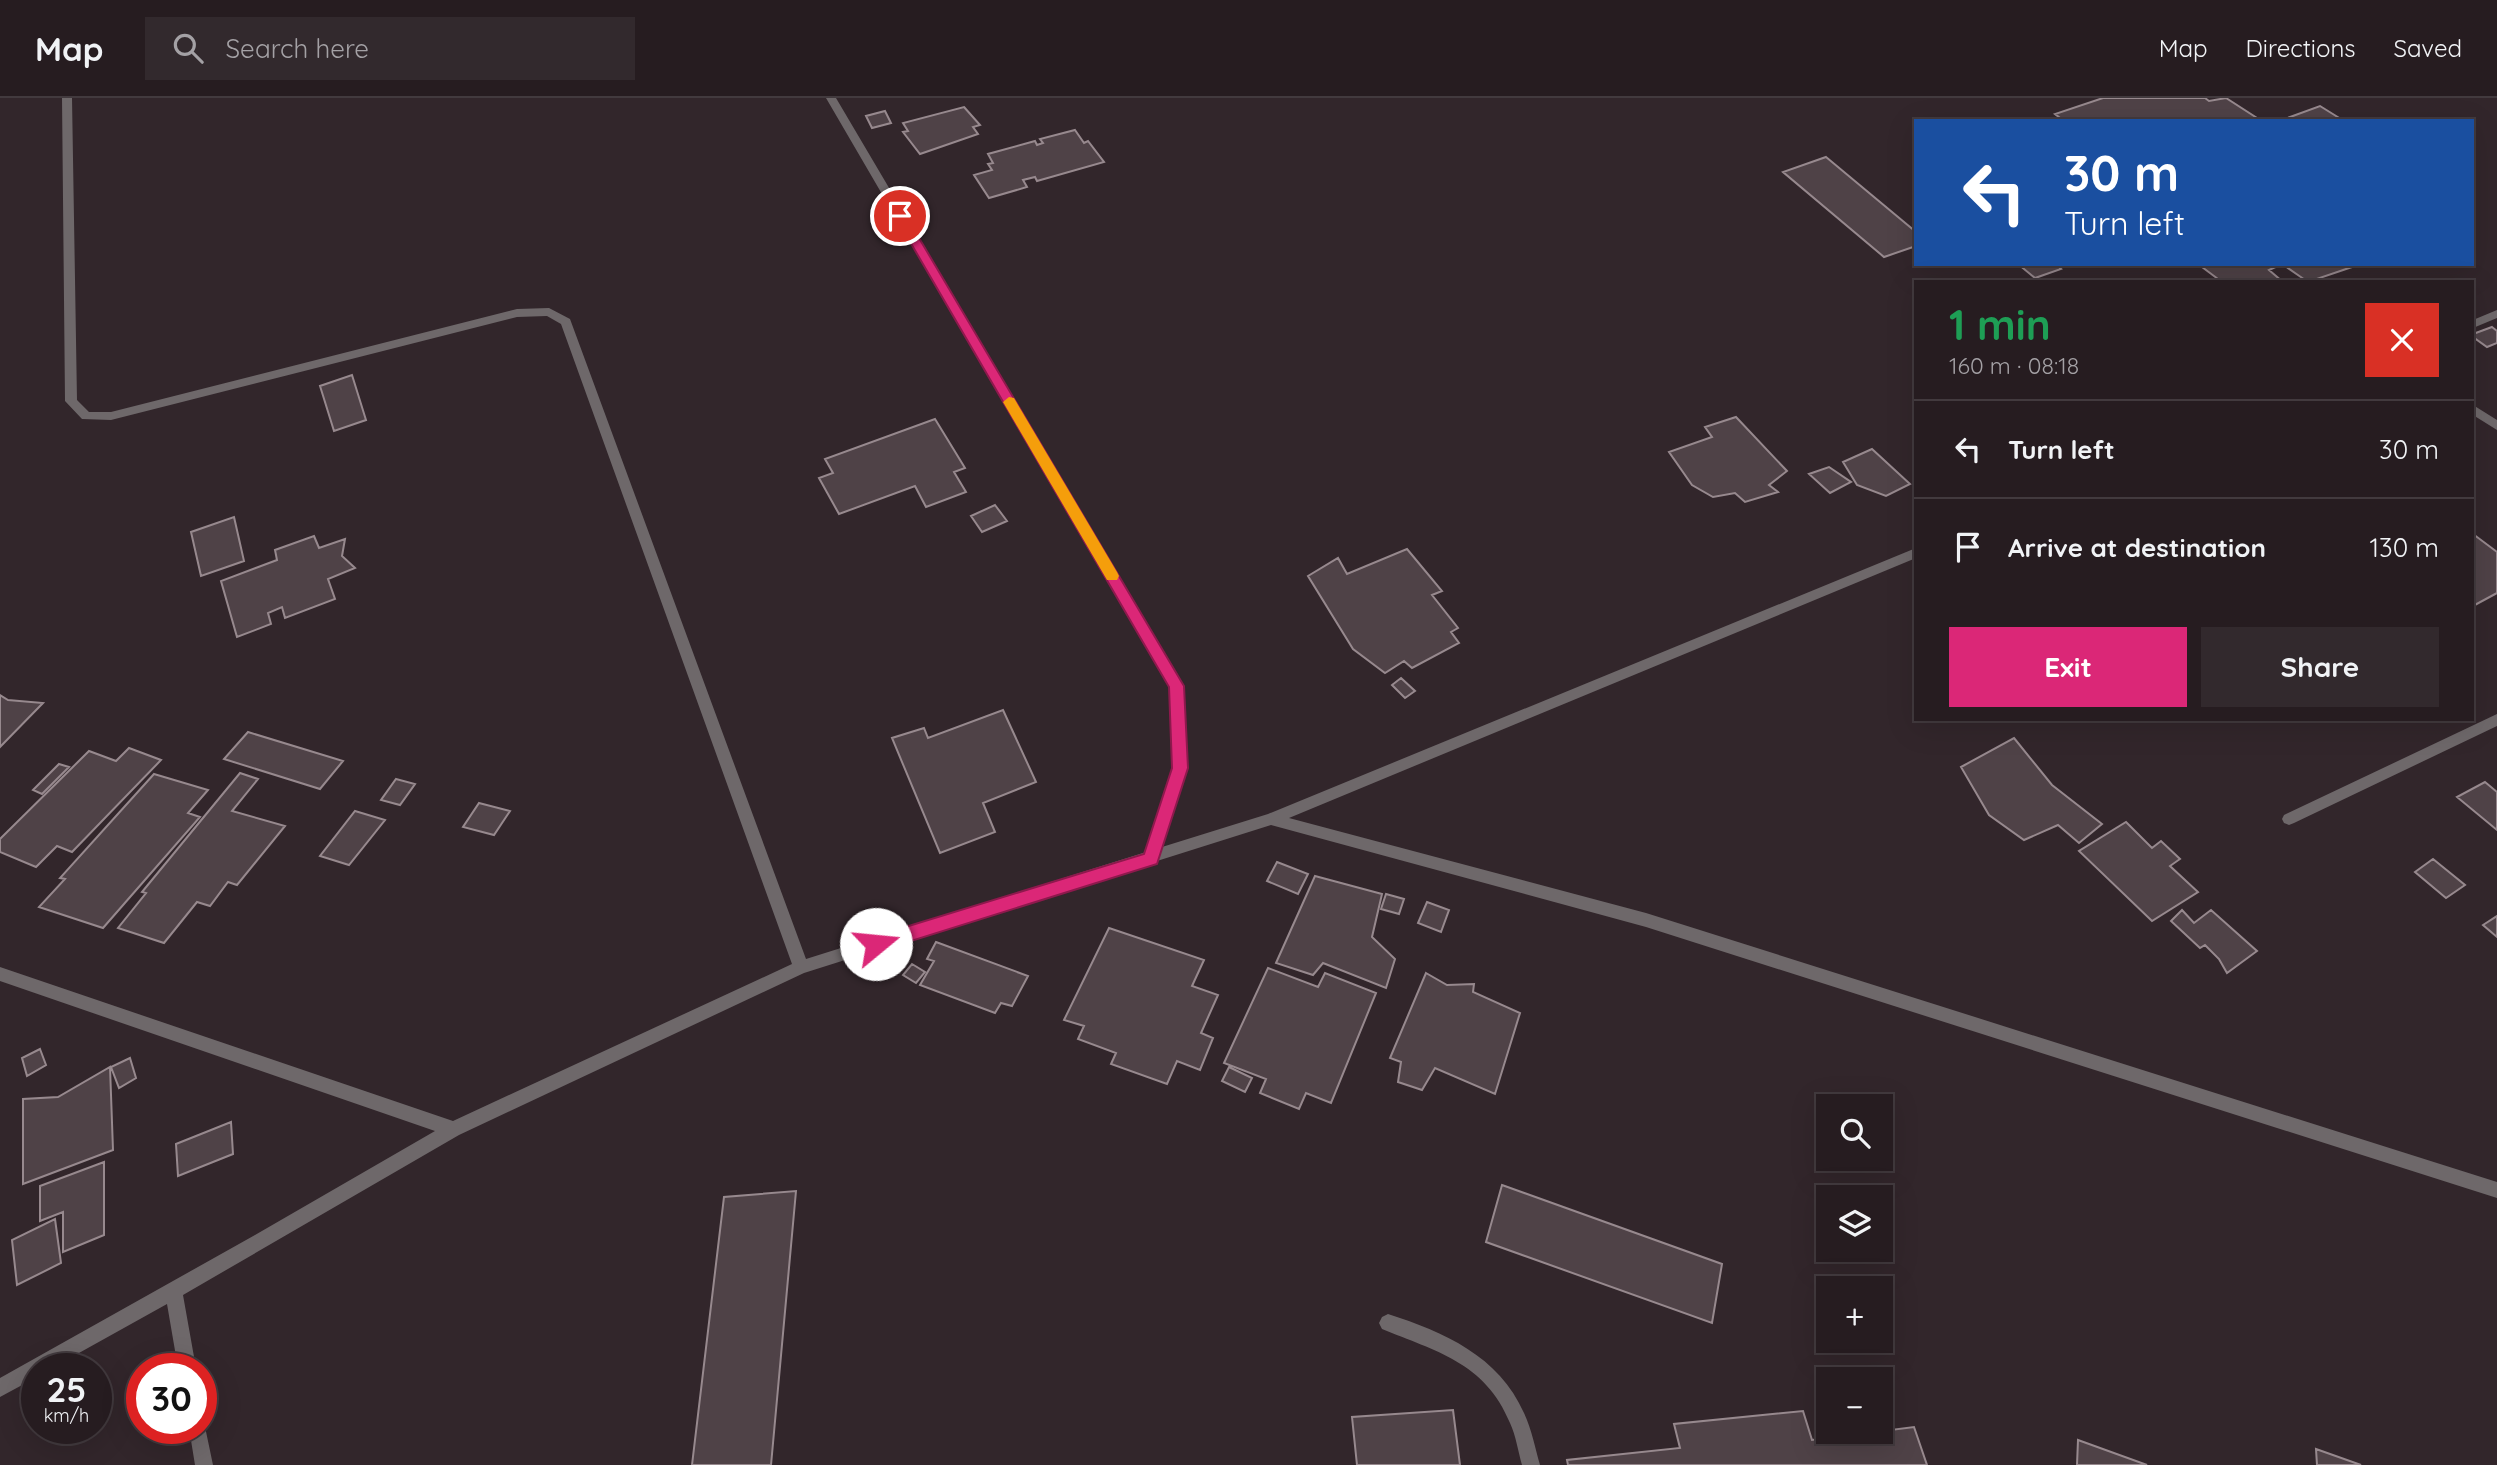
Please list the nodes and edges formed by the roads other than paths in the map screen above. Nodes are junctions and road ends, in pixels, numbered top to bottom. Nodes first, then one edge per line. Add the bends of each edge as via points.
1 (67, 98) edge
2 (831, 98) edge
3 (2497, 314) edge
4 (2474, 324) edge
5 (2474, 410) edge
6 (2497, 426) edge
7 (1914, 554) edge
8 (2497, 720) edge
9 (1271, 819) junction
10 (2289, 819) dead end
11 (1151, 859) junction
12 (801, 967) junction
13 (0, 974) edge
14 (453, 1129) junction
15 (2497, 1190) edge
16 (173, 1290) junction
17 (1388, 1323) dead end
18 (184, 1353) edge
19 (0, 1388) edge
20 (201, 1444) edge
21 (204, 1465) edge
22 (1531, 1465) edge

1 - 12 street via 71,401 86,416 111,416 517,313 549,312 566,322
2 - 11 street via 1177,686 1180,768
3 - 4 street
5 - 6 street
7 - 9 street
8 - 10 street
9 - 11 street
9 - 15 street via 1646,920
11 - 12 street
12 - 14 street
13 - 14 street
14 - 16 street
16 - 18 street
16 - 19 street
17 - 22 street via 1436,1338 1484,1369 1516,1414
20 - 21 street

